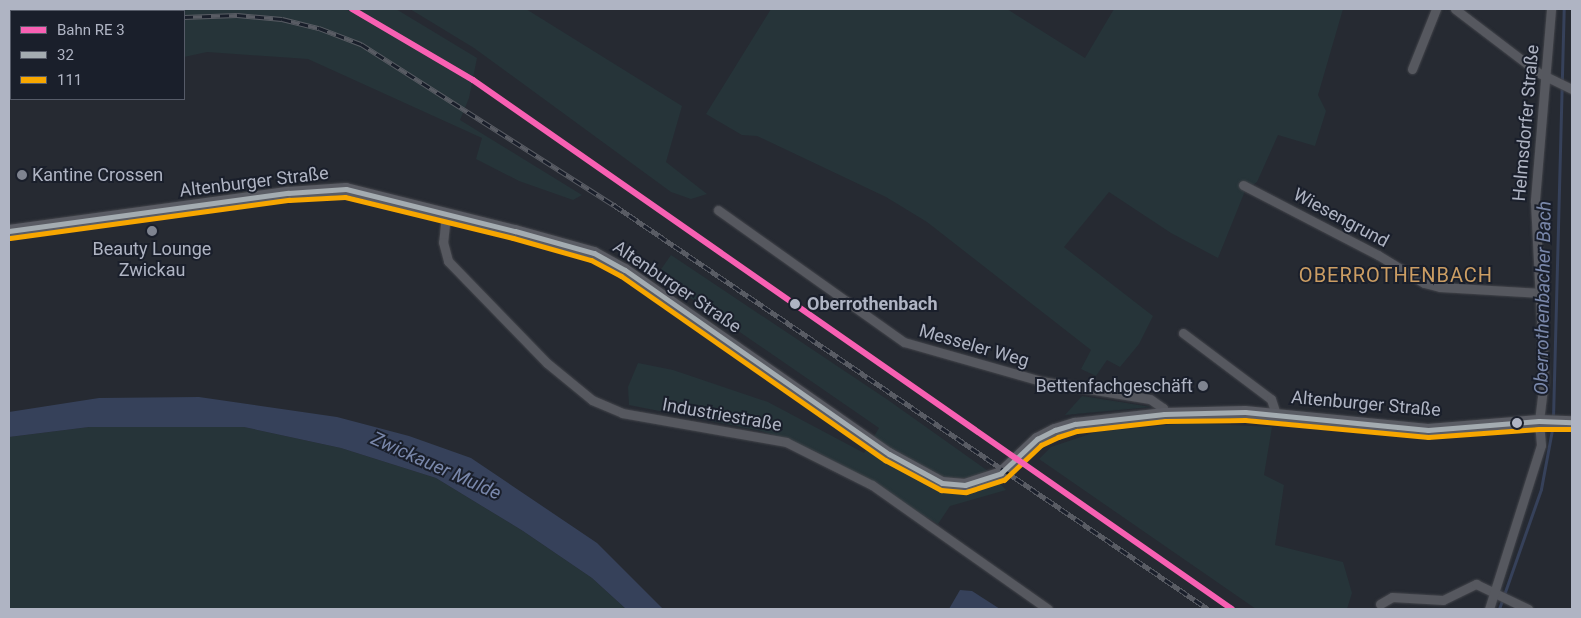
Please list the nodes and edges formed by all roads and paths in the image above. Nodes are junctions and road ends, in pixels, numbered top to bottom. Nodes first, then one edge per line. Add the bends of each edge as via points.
1 (1436, 9) edge
2 (1455, 9) edge
3 (1551, 9) edge
4 (1412, 69) dead end
5 (1550, 77) junction
6 (1569, 87) edge
7 (1244, 185) dead end
8 (718, 210) dead end
9 (446, 215) junction
10 (9, 231) edge
11 (1541, 293) junction
12 (1183, 333) dead end
13 (1164, 414) junction
14 (1276, 414) junction
15 (1543, 421) junction
16 (1567, 421) edge
17 (1499, 596) junction
18 (1380, 604) dead end
19 (1048, 609) edge
20 (1489, 609) edge
21 (1528, 609) edge

1 - 4 street
2 - 5 street
3 - 5 street, Helmsdorfer Straße
5 - 6 street
5 - 11 street, Helmsdorfer Straße via 1535,200
7 - 11 street, Wiesengrund via 1432,285
8 - 13 street, Messeler Weg via 904,342 1041,381 1150,399 1163,408
9 - 10 street, Altenburger Straße via 346,189 288,193
9 - 13 street, Altenburger Straße via 594,253 889,454 942,484 966,485 1001,473 1037,439 1074,424
9 - 19 street, Industriestraße via 443,242 448,261 548,363 592,400 622,413 786,442 872,485
11 - 15 street, Helmsdorfer Straße
12 - 14 street, Altenburger Straße via 1271,399
13 - 14 street, Altenburger Straße
14 - 15 street, Altenburger Straße via 1428,430
15 - 16 street, Altenburger Straße
15 - 17 street, Helmsdorfer Straße via 1537,463
17 - 18 street via 1476,584 1443,600 1392,597
17 - 20 street, Helmsdorfer Straße
17 - 21 street

